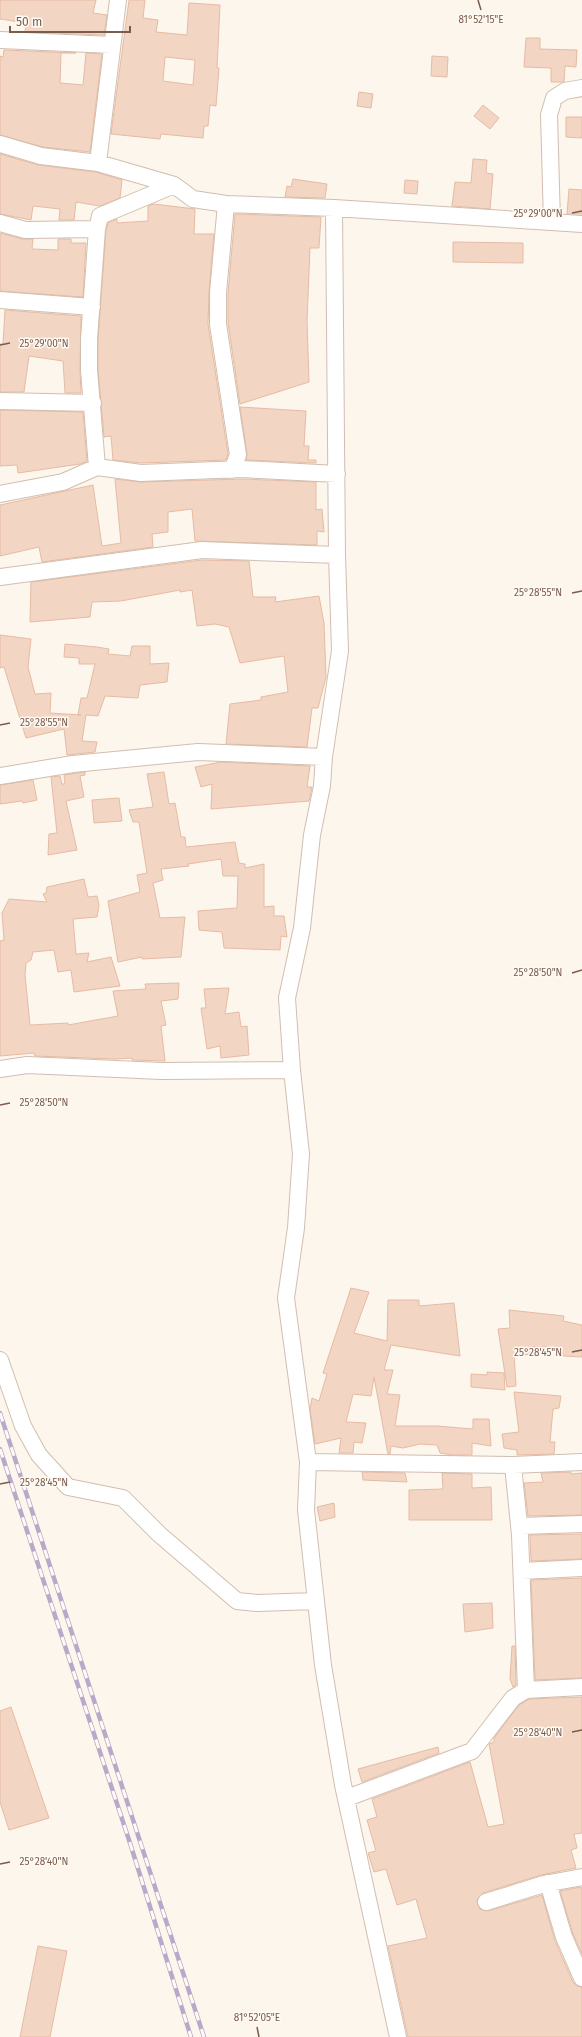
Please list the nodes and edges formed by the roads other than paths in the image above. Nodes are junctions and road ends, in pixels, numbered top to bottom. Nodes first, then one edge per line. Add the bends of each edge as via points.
1 (118, 0) edge
2 (0, 40) edge
3 (112, 45) junction
4 (582, 88) edge
5 (0, 144) edge
6 (98, 163) junction
7 (174, 185) junction
8 (226, 204) junction
9 (334, 208) junction
10 (552, 222) junction
11 (0, 223) edge
12 (582, 224) edge
13 (96, 229) junction
14 (0, 300) edge
15 (92, 307) junction
16 (0, 401) edge
17 (93, 403) junction
18 (97, 467) junction
19 (232, 470) junction
20 (337, 474) junction
21 (0, 494) edge
22 (337, 555) junction
23 (0, 577) edge
24 (324, 757) junction
25 (0, 776) edge
26 (0, 1069) edge
27 (292, 1070) junction
28 (0, 1360) edge
29 (308, 1462) junction
30 (582, 1462) edge
31 (512, 1465) junction
32 (582, 1524) edge
33 (520, 1526) junction
34 (582, 1568) edge
35 (522, 1571) junction
36 (316, 1601) junction
37 (582, 1687) edge
38 (526, 1690) junction
39 (347, 1798) junction
40 (582, 1877) edge
41 (548, 1883) junction
42 (486, 1902) dead end
43 (582, 1978) edge
44 (398, 2037) edge

1 - 3 street
2 - 3 street
3 - 6 street
4 - 10 street via 565,91 554,98 549,115
5 - 6 street via 41,156
6 - 7 street
7 - 8 street via 193,199
7 - 13 street via 100,216
8 - 9 street
8 - 19 street via 218,293 218,324 238,455
9 - 10 street
9 - 20 street
10 - 12 street
11 - 13 street via 25,230
13 - 15 street
14 - 15 street
15 - 17 street via 89,339
16 - 17 street
17 - 18 street
18 - 19 street via 140,473
18 - 21 street via 64,482
19 - 20 street
20 - 22 street
22 - 23 street via 202,550
22 - 24 street via 340,651
24 - 25 street via 198,752 73,764
24 - 27 street via 302,928 286,998
26 - 27 street via 27,1065 161,1071
27 - 29 street via 301,1154 296,1228 286,1298
28 - 36 street via 23,1426 40,1455 68,1487 123,1498 159,1534 237,1601
29 - 31 street
29 - 36 street via 306,1510
30 - 31 street
31 - 33 street
32 - 33 street
33 - 35 street
34 - 35 street
35 - 38 street
36 - 39 street via 323,1665
37 - 38 street
38 - 39 street via 513,1698 472,1751
39 - 44 street
40 - 41 street
41 - 42 street
41 - 43 street via 564,1936

